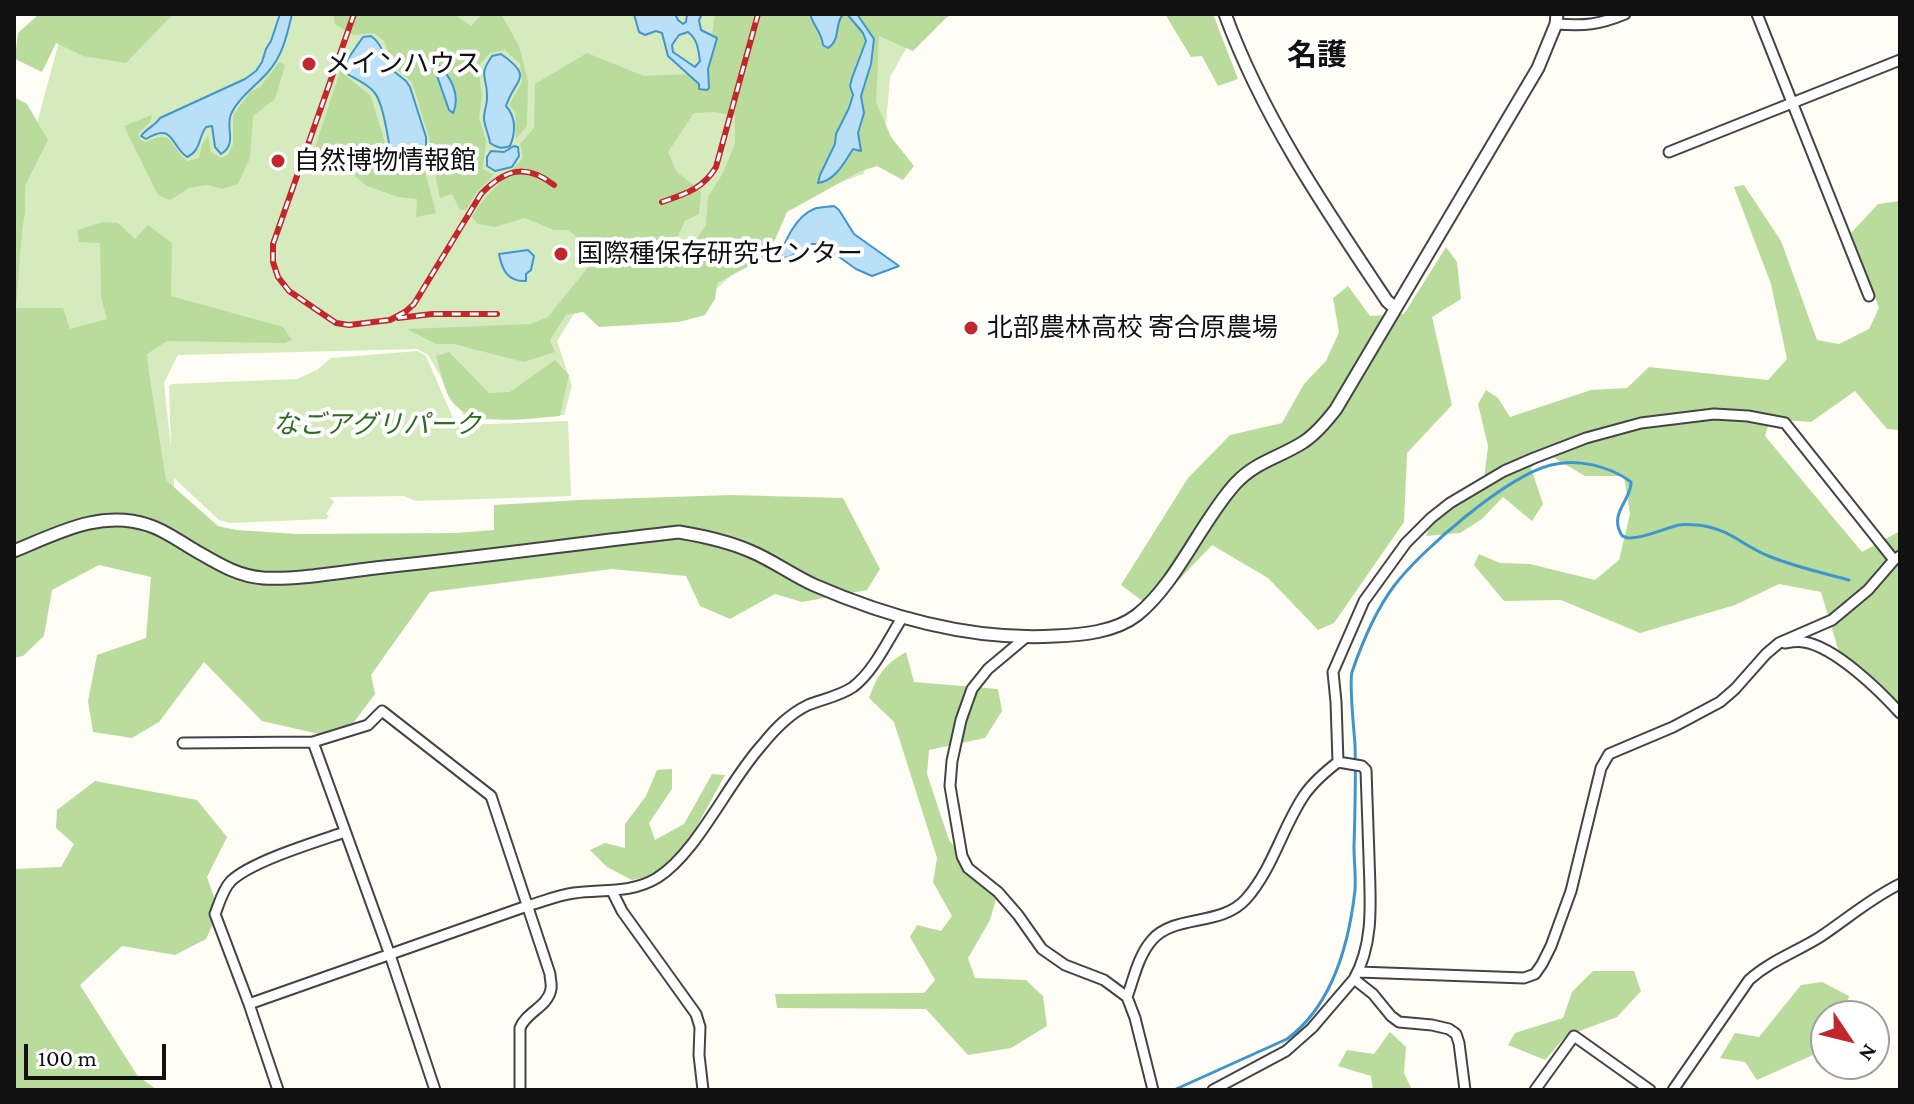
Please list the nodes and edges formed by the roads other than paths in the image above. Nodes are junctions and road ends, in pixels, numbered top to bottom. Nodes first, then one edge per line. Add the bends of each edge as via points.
1 (1225, 14) edge
2 (1625, 14) edge
3 (1757, 14) edge
4 (1556, 19) edge
5 (1900, 60) edge
6 (1792, 104) junction
7 (1669, 152) dead end
8 (1869, 296) dead end
9 (1395, 308) junction
10 (14, 551) edge
11 (1897, 558) edge
12 (902, 618) junction
13 (1025, 638) junction
14 (1779, 643) junction
15 (1900, 713) edge
16 (313, 742) junction
17 (183, 743) dead end
18 (1338, 762) junction
19 (345, 832) junction
20 (1900, 884) edge
21 (612, 891) junction
22 (527, 906) junction
23 (390, 955) junction
24 (1356, 975) junction
25 (1127, 997) junction
26 (249, 1004) junction
27 (278, 1090) edge
28 (435, 1090) edge
29 (520, 1090) edge
30 (703, 1090) edge
31 (1153, 1090) edge
32 (1213, 1090) edge
33 (1465, 1090) edge
34 (1535, 1090) edge
35 (1650, 1090) edge
36 (1673, 1090) edge

1 - 9 street via 1278,128 1336,225
2 - 4 street via 1599,24
3 - 6 street
4 - 9 street via 1538,68
5 - 6 street
6 - 7 street
6 - 8 street
9 - 13 street via 1330,417 1304,442 1260,463 1236,483 1150,603 1122,624 1078,635
10 - 12 street via 73,526 136,522 159,529 225,568 263,578 679,532 751,551 805,581
11 - 14 street via 1832,620
11 - 18 street via 1785,423 1714,414 1641,423 1586,438 1504,471 1450,503 1406,543 1364,601 1333,672
12 - 13 street
12 - 21 street via 855,685 805,706 760,747 669,868 637,887
13 - 25 street via 972,689 961,720 950,786 962,856 1042,949
14 - 15 street via 1803,642 1824,649
14 - 24 street via 1720,702 1609,754 1571,891 1535,974
16 - 17 street
16 - 19 street
16 - 22 street via 368,725 382,711 491,796
18 - 24 street via 1366,770 1370,908 1367,942
18 - 25 street via 1304,795 1247,898 1234,910 1153,938
19 - 23 street
19 - 26 street via 258,864 230,881 215,914
20 - 36 street via 1762,968
21 - 22 street via 573,893
21 - 30 street via 696,1014
22 - 23 street
22 - 29 street via 551,990 520,1028
23 - 26 street
23 - 28 street
24 - 32 street via 1286,1051
24 - 33 street via 1399,1022 1456,1034
25 - 31 street
26 - 27 street
34 - 35 street via 1574,1036

